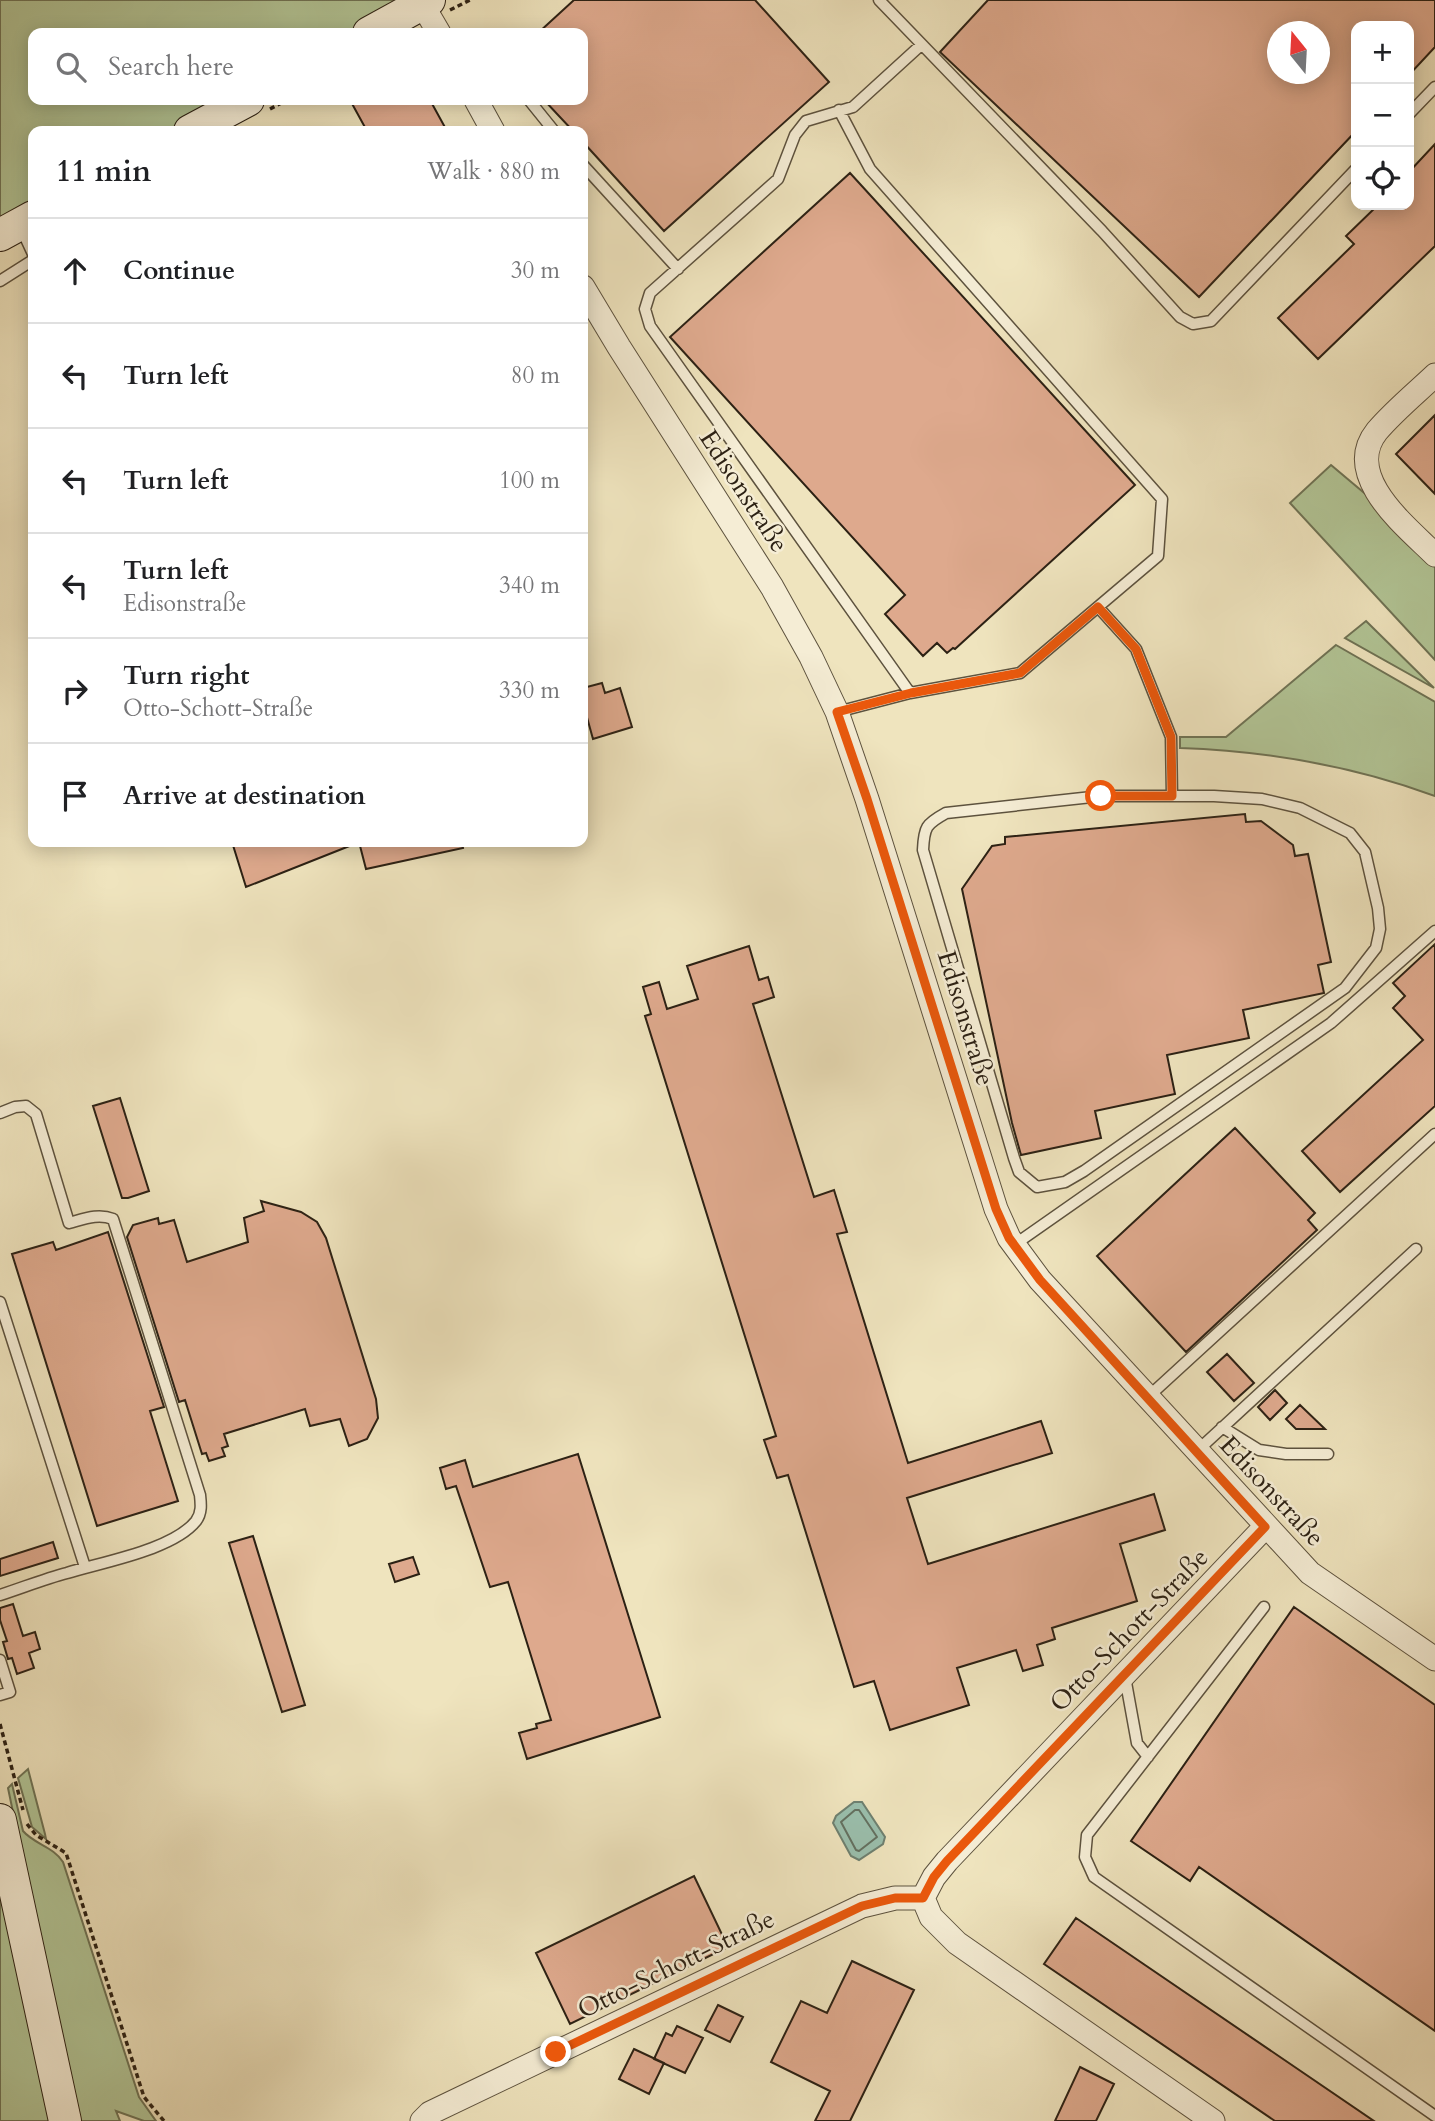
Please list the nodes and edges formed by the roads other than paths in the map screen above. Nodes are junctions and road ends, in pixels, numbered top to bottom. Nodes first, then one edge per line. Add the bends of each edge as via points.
1 (879, 0) edge
2 (425, 2) edge
3 (378, 28) edge
4 (437, 28) edge
5 (921, 45) junction
6 (1435, 87) edge
7 (238, 105) edge
8 (479, 105) edge
9 (533, 105) edge
10 (1414, 109) edge
11 (839, 110) junction
12 (199, 126) edge
13 (490, 126) edge
14 (550, 126) edge
15 (588, 170) edge
16 (1351, 174) edge
17 (18, 226) edge
18 (28, 245) edge
19 (28, 263) edge
20 (678, 269) junction
21 (0, 281) edge
22 (588, 295) edge
23 (1435, 375) edge
24 (1435, 555) edge
25 (1098, 607) junction
26 (911, 693) junction
27 (837, 712) junction
28 (1172, 796) junction
29 (1435, 931) edge
30 (0, 1113) edge
31 (1435, 1134) edge
32 (1014, 1245) junction
33 (1416, 1249) dead end
34 (0, 1302) edge
35 (1147, 1398) junction
36 (1222, 1427) junction
37 (1196, 1451) junction
38 (1328, 1454) dead end
39 (1265, 1527) junction
40 (85, 1567) junction
41 (0, 1595) edge
42 (1264, 1607) dead end
43 (1435, 1659) edge
44 (0, 1660) edge
45 (1125, 1675) junction
46 (0, 1695) edge
47 (1148, 1757) junction
48 (17, 1818) edge
49 (923, 1898) junction
50 (1435, 2116) edge
51 (65, 2121) edge
52 (422, 2121) edge
53 (1213, 2121) edge

1 - 5 lane
2 - 3 street
2 - 4 street
5 - 11 lane via 853,107
5 - 16 lane via 1180,317 1193,324 1211,321
6 - 10 lane
7 - 12 street
8 - 13 street
9 - 14 lane
11 - 20 lane via 806,121 794,135 778,179
11 - 25 lane via 870,169 1162,499 1158,556
15 - 20 lane
17 - 18 lane
19 - 21 lane
20 - 26 lane via 650,293 645,309 650,326
22 - 27 street, Edisonstraße via 772,587
23 - 24 street via 1376,433 1368,452 1373,487
25 - 26 lane via 1020,673
25 - 28 lane via 1136,649 1171,737
26 - 27 lane
27 - 32 street, Edisonstraße via 996,1209
28 - 28 lane via 1101,796 946,813 929,822 923,834 923,850 1014,1158 1019,1172 1037,1187 1065,1182 1084,1171 1345,988 1376,948 1380,929 1373,886 1365,852 1350,833 1300,808 1262,799
29 - 32 lane via 1331,1023
30 - 40 lane via 26,1106 36,1114 69,1223 92,1217 113,1219 200,1495 198,1518 179,1536
31 - 35 lane
32 - 35 street, Edisonstraße
33 - 36 lane
34 - 40 lane
35 - 37 street, Edisonstraße
36 - 37 lane
36 - 38 lane via 1259,1450
37 - 39 street, Edisonstraße
39 - 43 street, Edisonstraße via 1310,1573
39 - 45 street, Otto-Schott-Straße
40 - 41 lane
42 - 47 lane
44 - 46 lane via 10,1692
45 - 47 lane via 1137,1743
45 - 49 street, Otto-Schott-Straße via 947,1861
47 - 50 lane via 1087,1835 1085,1857 1094,1877
48 - 51 street
49 - 52 street, Otto-Schott-Straße via 895,1898 862,1906 430,2113
49 - 53 street via 931,1917 957,1943

